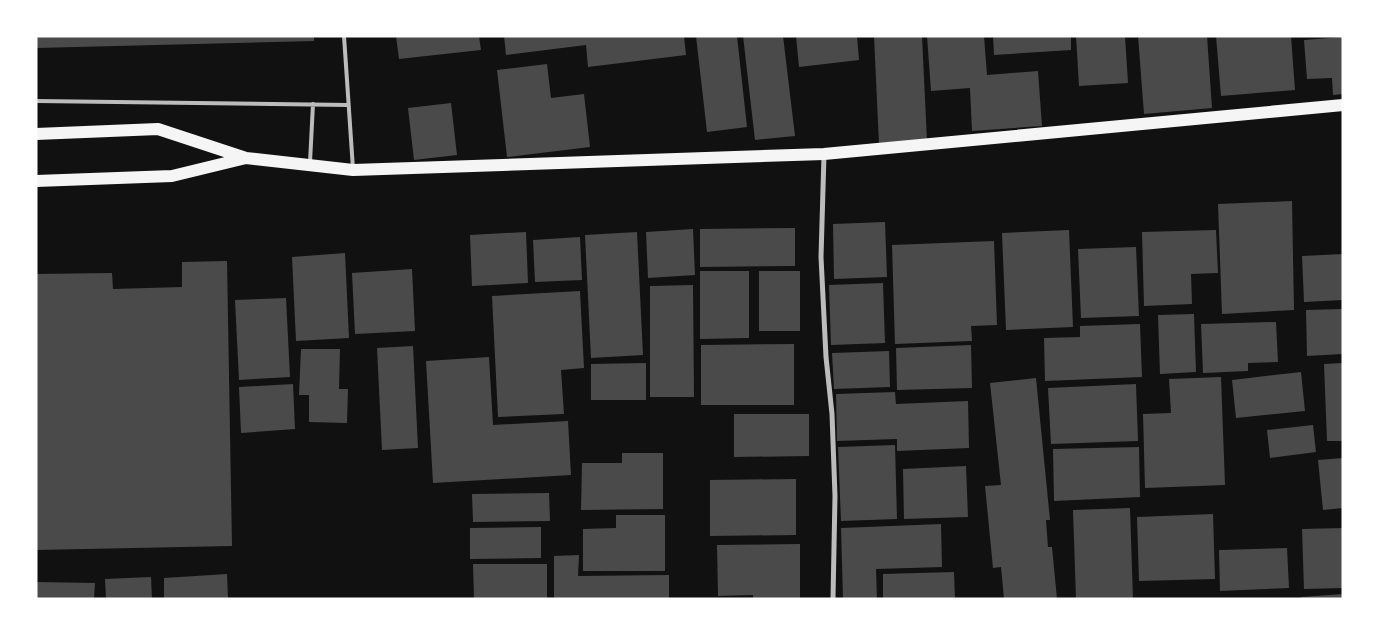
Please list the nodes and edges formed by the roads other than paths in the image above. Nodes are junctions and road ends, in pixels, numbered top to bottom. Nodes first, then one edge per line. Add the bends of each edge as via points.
1 (344, 36) edge
2 (36, 101) edge
3 (313, 104) junction
4 (348, 105) junction
5 (1343, 105) edge
6 (36, 134) edge
7 (824, 154) junction
8 (246, 158) junction
9 (310, 165) junction
10 (353, 170) junction
11 (36, 181) edge
12 (834, 599) edge

1 - 4 lane
2 - 3 lane
3 - 4 lane
3 - 9 lane
4 - 10 lane
5 - 7 main road
6 - 8 main road via 158,129
7 - 10 main road
7 - 12 street via 820,258 835,496
8 - 9 main road
8 - 11 main road via 172,176
9 - 10 main road

